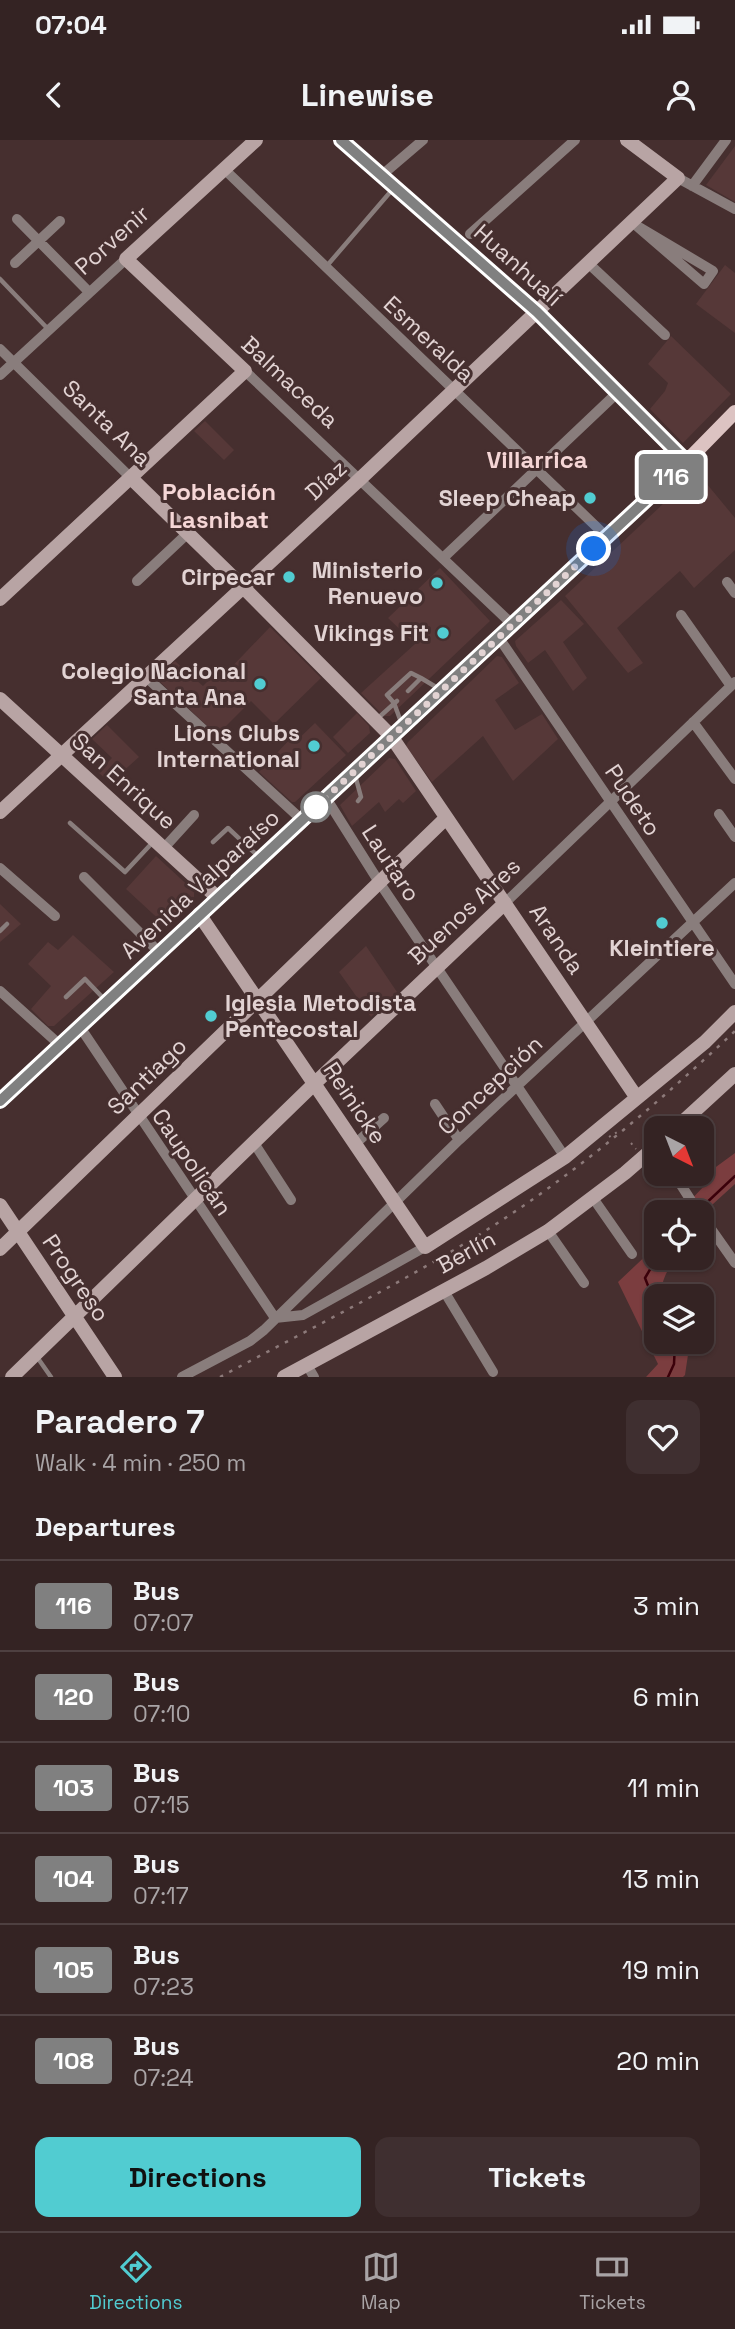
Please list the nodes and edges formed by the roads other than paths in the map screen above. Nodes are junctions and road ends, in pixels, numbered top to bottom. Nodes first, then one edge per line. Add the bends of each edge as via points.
1 (256, 140) edge
2 (341, 140) edge
3 (423, 140) edge
4 (575, 140) edge
5 (726, 140) edge
6 (626, 141) edge
7 (224, 169) junction
8 (382, 175) junction
9 (678, 178) junction
10 (395, 186) junction
11 (692, 186) junction
12 (735, 209) edge
13 (17, 219) dead end
14 (60, 221) dead end
15 (636, 225) junction
16 (470, 234) dead end
17 (39, 242) junction
18 (126, 259) junction
19 (15, 263) dead end
20 (588, 263) junction
21 (325, 268) junction
22 (0, 279) edge
23 (89, 292) junction
24 (537, 312) junction
25 (49, 329) junction
26 (665, 335) dead end
27 (0, 349) edge
28 (13, 362) junction
29 (245, 371) junction
30 (0, 374) edge
31 (455, 390) junction
32 (617, 393) junction
33 (735, 412) edge
34 (687, 462) junction
35 (538, 469) junction
36 (131, 478) junction
37 (360, 479) junction
38 (188, 533) junction
39 (607, 537) junction
40 (443, 558) junction
41 (136, 581) dead end
42 (727, 582) dead end
43 (243, 587) junction
44 (735, 593) edge
45 (0, 599) edge
46 (681, 615) dead end
47 (513, 625) junction
48 (499, 638) junction
49 (145, 676) junction
50 (421, 678) junction
51 (733, 684) edge
52 (442, 690) junction
53 (408, 691) dead end
54 (0, 699) edge
55 (396, 702) junction
56 (376, 720) junction
57 (694, 722) junction
58 (403, 726) junction
59 (391, 736) junction
60 (61, 755) junction
61 (354, 771) junction
62 (735, 779) edge
63 (326, 798) junction
64 (358, 801) dead end
65 (611, 802) junction
66 (0, 811) edge
67 (719, 814) dead end
68 (194, 815) dead end
69 (446, 818) junction
70 (302, 820) junction
71 (70, 823) dead end
72 (735, 837) edge
73 (213, 842) dead end
74 (159, 844) junction
75 (261, 858) junction
76 (0, 867) edge
77 (84, 877) dead end
78 (379, 882) junction
79 (735, 883) edge
80 (218, 898) junction
81 (505, 903) junction
82 (200, 914) junction
83 (55, 916) dead end
84 (693, 923) junction
85 (7, 924) dead end
86 (0, 931) edge
87 (159, 952) junction
88 (437, 967) junction
89 (735, 984) edge
90 (0, 991) edge
91 (66, 997) dead end
92 (258, 1000) junction
93 (107, 1001) junction
94 (735, 1012) edge
95 (585, 1023) junction
96 (80, 1027) junction
97 (60, 1045) junction
98 (735, 1074) edge
99 (314, 1084) junction
100 (517, 1087) junction
101 (636, 1098) junction
102 (0, 1101) edge
103 (435, 1104) dead end
104 (138, 1116) junction
105 (689, 1116) edge
106 (384, 1118) dead end
107 (459, 1140) junction
108 (254, 1143) junction
109 (355, 1144) junction
110 (565, 1157) junction
111 (644, 1158) edge
112 (593, 1198) junction
113 (195, 1200) junction
114 (291, 1200) dead end
115 (395, 1203) junction
116 (2, 1212) edge
117 (548, 1231) junction
118 (18, 1232) junction
119 (714, 1233) edge
120 (425, 1248) junction
121 (0, 1249) edge
122 (632, 1254) dead end
123 (735, 1263) edge
124 (584, 1283) dead end
125 (444, 1290) junction
126 (75, 1317) junction
127 (275, 1318) junction
128 (36, 1354) junction
129 (310, 1371) edge
130 (493, 1372) dead end
131 (12, 1377) edge
132 (51, 1377) edge
133 (115, 1377) edge
134 (182, 1377) edge
135 (284, 1377) edge

1 - 7 street, Porvenir
2 - 8 street, Huanhualí
3 - 8 street
4 - 16 street
5 - 11 street
6 - 9 street
7 - 18 street, Porvenir
7 - 21 street, Esmeralda
8 - 10 street, Huanhualí
9 - 11 street
9 - 15 street, Díaz
10 - 21 lane
10 - 24 street, Huanhualí
11 - 12 street
13 - 17 street
14 - 17 street
15 - 15 street via 676,260 704,284 713,271
15 - 20 street, Díaz
17 - 19 street
17 - 23 street
18 - 23 street, Porvenir
18 - 29 street, Balmaceda
20 - 24 street, Díaz
20 - 26 street
21 - 31 street, Esmeralda
22 - 25 lane
23 - 25 street, Porvenir
24 - 31 street, Díaz
24 - 32 street, Huanhualí
25 - 28 street, Porvenir
27 - 28 street, Santa Ana
28 - 30 street, Porvenir
28 - 36 street, Santa Ana
29 - 36 street
29 - 37 street, Balmaceda
31 - 35 street, Esmeralda
31 - 37 street, Díaz
32 - 34 street, Huanhualí
32 - 35 street
33 - 34 main road, Avenida Valparaíso
34 - 39 main road, Avenida Valparaíso
35 - 39 street, Esmeralda
35 - 40 street
36 - 38 street, Santa Ana
36 - 45 street
37 - 40 street, Balmaceda
37 - 43 street, Díaz
38 - 41 street
38 - 43 street, Santa Ana
39 - 47 main road, Avenida Valparaíso
40 - 47 street, Balmaceda
42 - 44 street
43 - 49 street, Díaz
43 - 56 street, Santa Ana
46 - 51 street
47 - 48 main road, Avenida Valparaíso
48 - 52 main road, Avenida Valparaíso
48 - 65 street, Pudeto
49 - 60 street, Díaz
49 - 70 street
50 - 52 lane
50 - 53 lane
50 - 55 lane via 411,673 387,695
51 - 57 street, Buenos Aires
52 - 58 main road, Avenida Valparaíso
54 - 60 street, San Enrique
55 - 56 lane
55 - 58 lane
56 - 59 street, Santa Ana
57 - 62 street
57 - 65 street, Buenos Aires
58 - 59 main road, Avenida Valparaíso
59 - 61 main road, Avenida Valparaíso
59 - 69 street, Aranda
60 - 66 street, Díaz
60 - 74 street, San Enrique
61 - 63 main road, Avenida Valparaíso
61 - 64 lane via 361,797
63 - 70 main road, Avenida Valparaíso
63 - 78 street, Lautaro via 343,815
65 - 81 street, Buenos Aires
65 - 84 street, Pudeto
67 - 72 street
68 - 74 street
69 - 78 street, Santiago
69 - 81 street, Aranda
70 - 75 main road, Avenida Valparaíso
71 - 74 lane via 125,872
73 - 75 lane via 228,828
74 - 80 street, San Enrique
75 - 80 main road, Avenida Valparaíso
76 - 83 street
77 - 87 street
78 - 88 street, Lautaro
78 - 92 street, Santiago
79 - 84 street, Concepción
80 - 82 main road, Avenida Valparaíso
81 - 88 street, Buenos Aires
81 - 95 street, Aranda
82 - 87 main road, Avenida Valparaíso
82 - 92 street, Reinicke
84 - 89 street, Pudeto
84 - 95 street, Concepción
85 - 86 lane
87 - 93 main road, Avenida Valparaíso
88 - 99 street, Buenos Aires
88 - 100 street, Lautaro
90 - 97 street
91 - 93 lane via 85,979
92 - 99 street, Reinicke
92 - 104 street, Santiago
93 - 96 main road, Avenida Valparaíso
94 - 101 street
95 - 100 street, Concepción
95 - 101 street, Aranda
96 - 97 main road, Avenida Valparaíso
96 - 104 street, Caupolicán
97 - 102 main road, Avenida Valparaíso
98 - 105 street
99 - 108 street, Buenos Aires
99 - 109 street, Reinicke
100 - 107 street, Concepción
100 - 110 street, Lautaro
101 - 110 street
103 - 107 street
104 - 113 street, Caupolicán
104 - 118 street, Santiago
106 - 109 street
107 - 115 street, Concepción
108 - 113 street, Buenos Aires
108 - 114 street
109 - 115 street, Reinicke
110 - 120 street
111 - 112 street, Berlín
112 - 117 street, Berlín
112 - 122 street
113 - 126 street, Buenos Aires
113 - 127 street, Caupolicán
115 - 120 street, Reinicke
115 - 127 street, Concepción
116 - 118 street, Progreso
117 - 124 street
117 - 125 street, Berlín
118 - 121 street, Santiago
118 - 126 street, Progreso
119 - 123 street
120 - 127 street via 303,1315
125 - 129 street, Berlín
125 - 130 street
126 - 128 street, Buenos Aires
126 - 133 street, Progreso
127 - 134 street, Concepción via 250,1341
128 - 131 street, Buenos Aires
128 - 132 lane
129 - 135 street, Berlín

